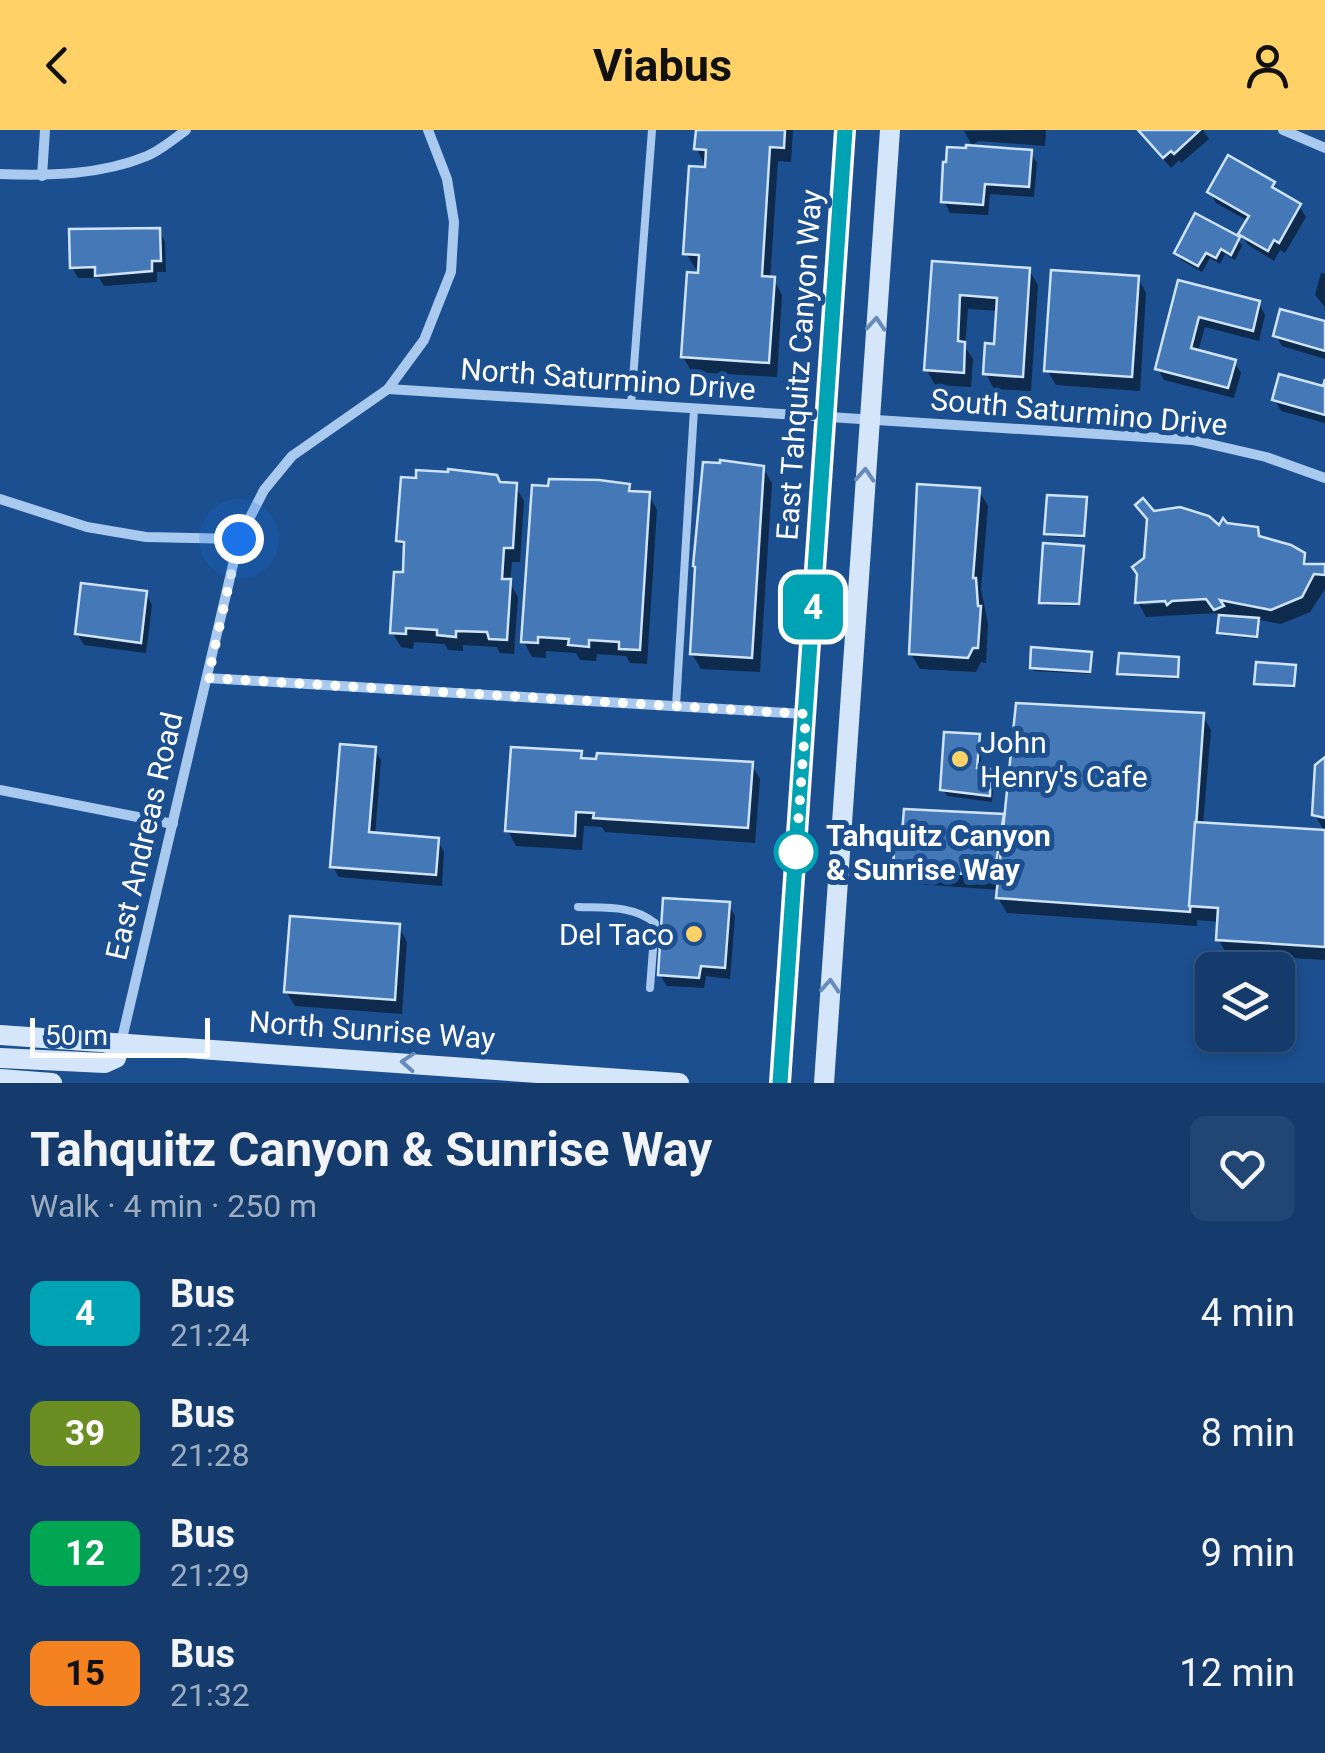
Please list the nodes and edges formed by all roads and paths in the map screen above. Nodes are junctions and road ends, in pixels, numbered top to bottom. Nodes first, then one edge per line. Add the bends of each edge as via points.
1 (46, 130) edge
2 (186, 130) edge
3 (428, 130) edge
4 (652, 130) edge
5 (845, 130) edge
6 (890, 130) edge
7 (1283, 130) edge
8 (1325, 148) edge
9 (0, 174) edge
10 (42, 176) junction
11 (388, 389) junction
12 (632, 406) junction
13 (694, 410) junction
14 (825, 419) junction
15 (869, 422) junction
16 (1325, 478) edge
17 (0, 499) edge
18 (239, 539) junction
19 (208, 678) junction
20 (676, 706) junction
21 (806, 714) junction
22 (0, 790) edge
23 (173, 824) junction
24 (578, 907) dead end
25 (650, 988) dead end
26 (0, 1035) edge
27 (120, 1044) junction
28 (0, 1058) edge
29 (0, 1079) edge
30 (52, 1083) edge
31 (679, 1083) edge
32 (780, 1083) edge
33 (824, 1083) edge

1 - 10 street
2 - 10 street via 149,156
3 - 11 street, East Andreas Road via 447,179 452,272 424,340
4 - 12 lane
5 - 14 main road, East Tahquitz Canyon Way
15 -> 6 main road
7 - 8 street
9 - 10 street
11 - 12 street, North Saturmino Drive
11 - 18 street, East Andreas Road via 292,456 264,490
12 - 13 street, North Saturmino Drive
13 - 14 street, North Saturmino Drive
13 - 20 lane
14 - 15 street, South Saturmino Drive
14 - 21 main road, East Tahquitz Canyon Way
15 - 16 street, South Saturmino Drive via 1192,440
33 -> 15 main road
17 - 18 street via 87,527 146,537
18 - 19 street, East Andreas Road
19 - 20 street
19 - 23 street, East Andreas Road
20 - 21 street
21 - 32 main road, East Tahquitz Canyon Way
22 - 23 street
23 - 27 street, East Andreas Road
24 - 25 lane via 625,908 655,923
26 - 27 main road, North Sunrise Way
27 - 28 main road via 116,1058 105,1063
31 -> 27 main road, North Sunrise Way
29 - 30 main road

